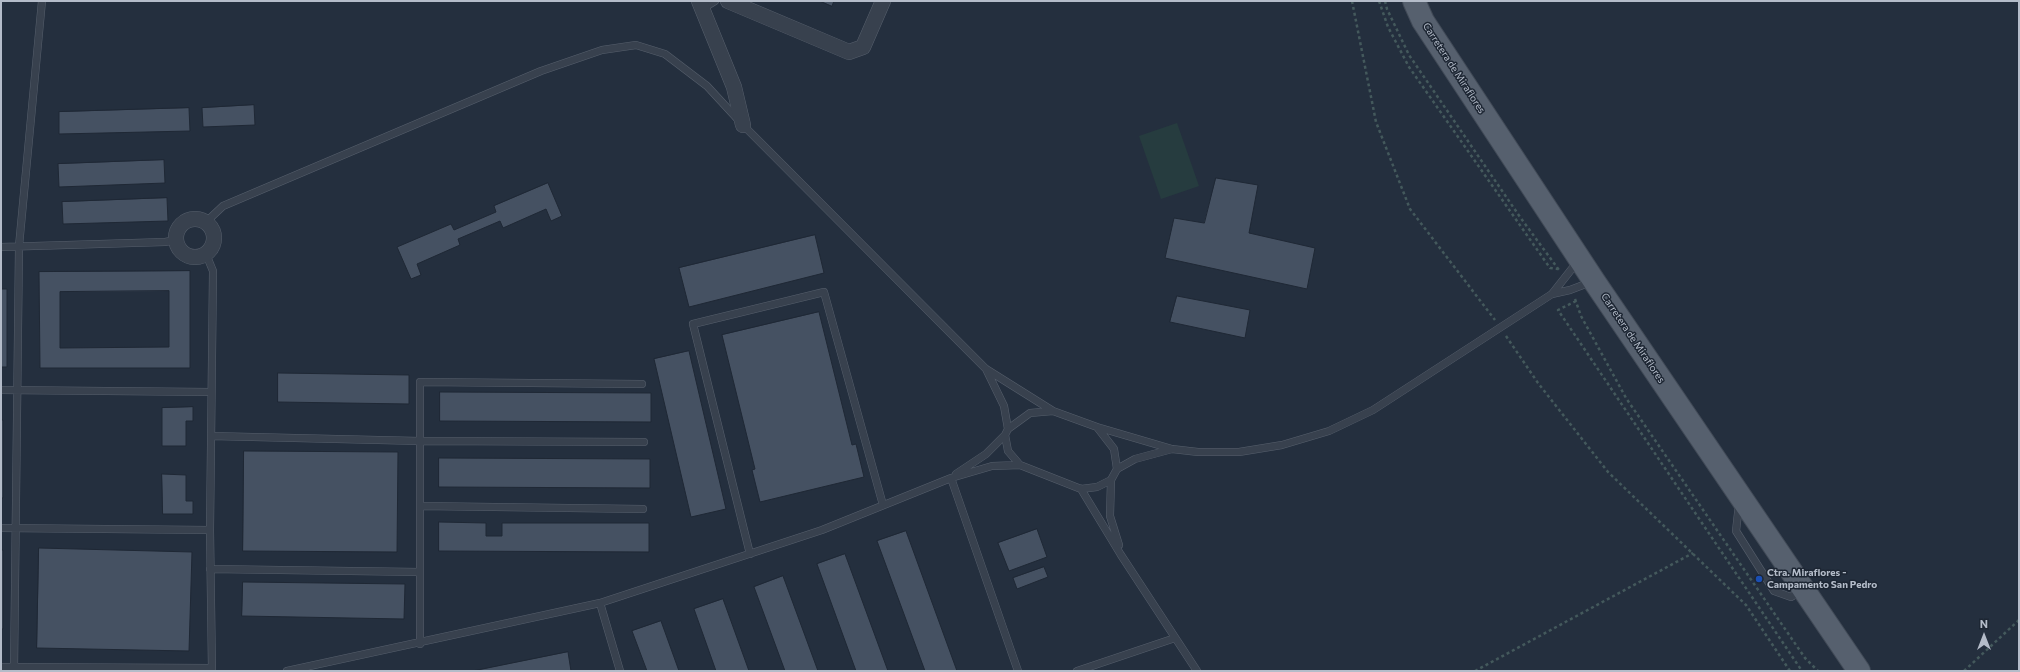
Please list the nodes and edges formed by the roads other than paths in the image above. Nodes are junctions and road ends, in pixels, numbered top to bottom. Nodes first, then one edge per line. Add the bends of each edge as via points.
1 (42, 1) edge
2 (715, 1) edge
3 (728, 1) edge
4 (883, 1) edge
5 (1414, 1) edge
6 (701, 5) edge
7 (742, 125) junction
8 (206, 222) junction
9 (176, 240) junction
10 (1, 246) edge
11 (19, 246) junction
12 (206, 254) junction
13 (1580, 259) junction
14 (1594, 281) junction
15 (1552, 294) junction
16 (986, 369) junction
17 (642, 384) dead end
18 (1, 390) edge
19 (18, 391) junction
20 (211, 392) junction
21 (1053, 411) junction
22 (1097, 427) junction
23 (1007, 432) junction
24 (211, 436) junction
25 (420, 441) junction
26 (644, 442) dead end
27 (1172, 449) junction
28 (1020, 465) junction
29 (1117, 469) junction
30 (951, 478) junction
31 (1111, 480) junction
32 (1081, 489) junction
33 (883, 505) junction
34 (420, 506) junction
35 (643, 509) dead end
36 (1, 528) edge
37 (16, 528) junction
38 (210, 530) junction
39 (750, 554) junction
40 (1121, 555) junction
41 (210, 570) junction
42 (420, 572) junction
43 (600, 603) junction
44 (1175, 638) junction
45 (420, 644) junction
46 (1, 668) edge
47 (14, 669) edge
48 (212, 669) edge
49 (287, 671) edge
50 (620, 671) edge
51 (1018, 671) edge
52 (1077, 671) edge
53 (1197, 671) edge
54 (1859, 671) edge

1 - 11 lane
2 - 6 lane
3 - 4 street via 849,52 863,47
5 - 13 main road, Carretera de Miraflores via 1423,21
6 - 7 street via 734,87
7 - 8 lane via 707,86 665,54 636,45 602,50 534,74 223,206
7 - 16 lane
8 - 9 street via 192,219 185,221 176,233
8 - 12 street via 211,228 214,242
9 - 11 lane
9 - 12 street via 178,248 190,257
10 - 11 lane
11 - 19 lane
12 - 20 lane via 213,271
13 - 14 main road, Carretera de Miraflores
13 - 15 lane
14 - 15 lane
14 - 54 main road, Carretera de Miraflores
15 - 27 lane via 1373,410 1330,431 1282,445 1240,452
16 - 21 lane
16 - 23 lane via 1004,406
17 - 25 lane via 420,382
18 - 19 lane
19 - 20 lane
19 - 37 lane
20 - 24 lane
21 - 22 lane
21 - 23 lane via 1030,413
22 - 27 lane
22 - 29 lane via 1114,448
23 - 28 lane via 1008,451
23 - 30 lane via 986,454
24 - 25 lane
24 - 38 lane
25 - 26 lane
25 - 34 lane
27 - 29 lane via 1135,459
28 - 30 lane via 992,466
28 - 32 lane
29 - 31 lane
30 - 33 lane
30 - 51 lane
31 - 32 lane via 1097,487
31 - 40 lane via 1110,516
32 - 40 lane
33 - 39 lane via 822,530
33 - 39 lane via 824,292 693,324
34 - 35 lane
34 - 42 lane
36 - 37 lane
37 - 38 lane
37 - 47 lane
38 - 41 lane
39 - 43 lane
40 - 44 lane
41 - 42 lane
41 - 48 lane
42 - 45 lane
43 - 45 lane
43 - 50 lane
44 - 52 lane
44 - 53 lane
45 - 49 lane
46 - 47 lane
47 - 48 lane

